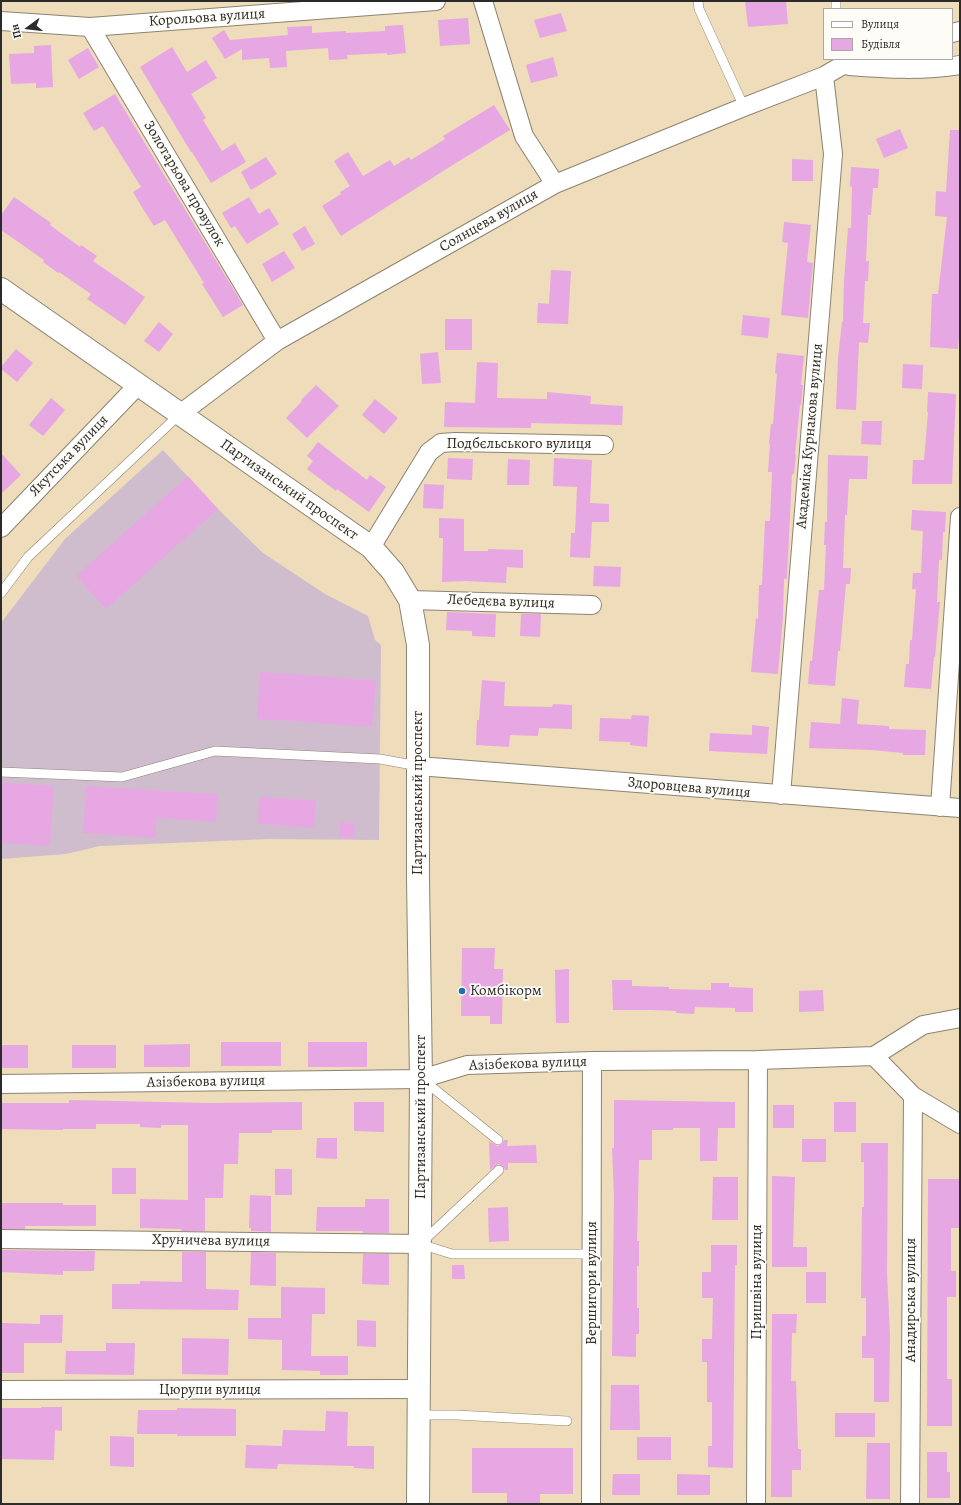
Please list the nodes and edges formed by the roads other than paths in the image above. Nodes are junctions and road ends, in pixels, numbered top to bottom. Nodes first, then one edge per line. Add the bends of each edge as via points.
1 (436, 1) edge
2 (483, 1) edge
3 (698, 1) edge
4 (1, 21) edge
5 (90, 27) junction
6 (857, 60) edge
7 (842, 62) edge
8 (960, 65) edge
9 (824, 76) junction
10 (744, 107) junction
11 (555, 184) junction
12 (1, 289) edge
13 (277, 341) junction
14 (138, 385) junction
15 (180, 414) junction
16 (604, 445) dead end
17 (960, 517) edge
18 (1, 528) edge
19 (371, 547) junction
20 (1, 593) edge
21 (410, 600) junction
22 (592, 605) dead end
23 (418, 766) junction
24 (1, 772) edge
25 (781, 795) junction
26 (940, 807) junction
27 (960, 808) edge
28 (960, 1018) edge
29 (874, 1056) junction
30 (758, 1060) junction
31 (592, 1061) junction
32 (421, 1079) junction
33 (1, 1084) edge
34 (913, 1096) junction
35 (960, 1124) edge
36 (498, 1140) dead end
37 (499, 1170) dead end
38 (1, 1239) edge
39 (420, 1244) junction
40 (592, 1254) junction
41 (419, 1389) junction
42 (1, 1390) edge
43 (419, 1415) junction
44 (567, 1421) dead end
45 (418, 1504) edge
46 (591, 1504) edge
47 (756, 1504) edge
48 (910, 1504) edge

1 - 5 street, Корольова вулиця
2 - 11 street via 524,136
3 - 10 lane via 699,9
4 - 5 street, Корольова вулиця
5 - 13 street, Золотарьова провулок
6 - 7 street, Солнцева вулиця
7 - 8 street via 887,70 935,69
7 - 9 street, Солнцева вулиця
9 - 10 street, Солнцева вулиця
9 - 25 street, Академіка Курнакова вулиця via 833,154
10 - 11 street, Солнцева вулиця
11 - 13 street, Солнцева вулиця
12 - 14 street, Партизанський проспект
13 - 15 street, Солнцева вулиця
14 - 15 street, Партизанський проспект
14 - 18 street, Якутська вулиця
15 - 19 street, Партизанський проспект
15 - 20 lane via 28,557
16 - 19 street, Подбєльського вулиця via 441,443 429,452
17 - 26 street
19 - 21 street, Партизанський проспект via 393,572
21 - 22 street, Лебедєва вулиця
21 - 23 street, Партизанський проспект via 418,645
23 - 24 lane via 380,759 215,751 122,777
23 - 25 street, Здоровцева вулиця
23 - 32 street, Партизанський проспект
25 - 26 street, Здоровцева вулиця
26 - 27 street, Здоровцева вулиця
28 - 29 street via 923,1025
29 - 30 street, Азізбекова вулиця
29 - 34 street
30 - 31 street, Азізбекова вулиця
30 - 47 street, Пришвіна вулиця
31 - 32 street, Азізбекова вулиця via 467,1065
31 - 40 street, Вершигори вулиця
32 - 33 street, Азізбекова вулиця
32 - 36 lane
32 - 39 street, Партизанський проспект
34 - 35 street
34 - 48 street, Анадирська вулиця
37 - 39 lane
38 - 39 street, Хруничева вулиця
39 - 40 lane via 452,1254
39 - 41 street, Партизанський проспект
40 - 46 street, Вершигори вулиця
41 - 42 street, Цюрупи вулиця
41 - 43 street, Партизанський проспект
43 - 44 lane
43 - 45 street, Партизанський проспект

